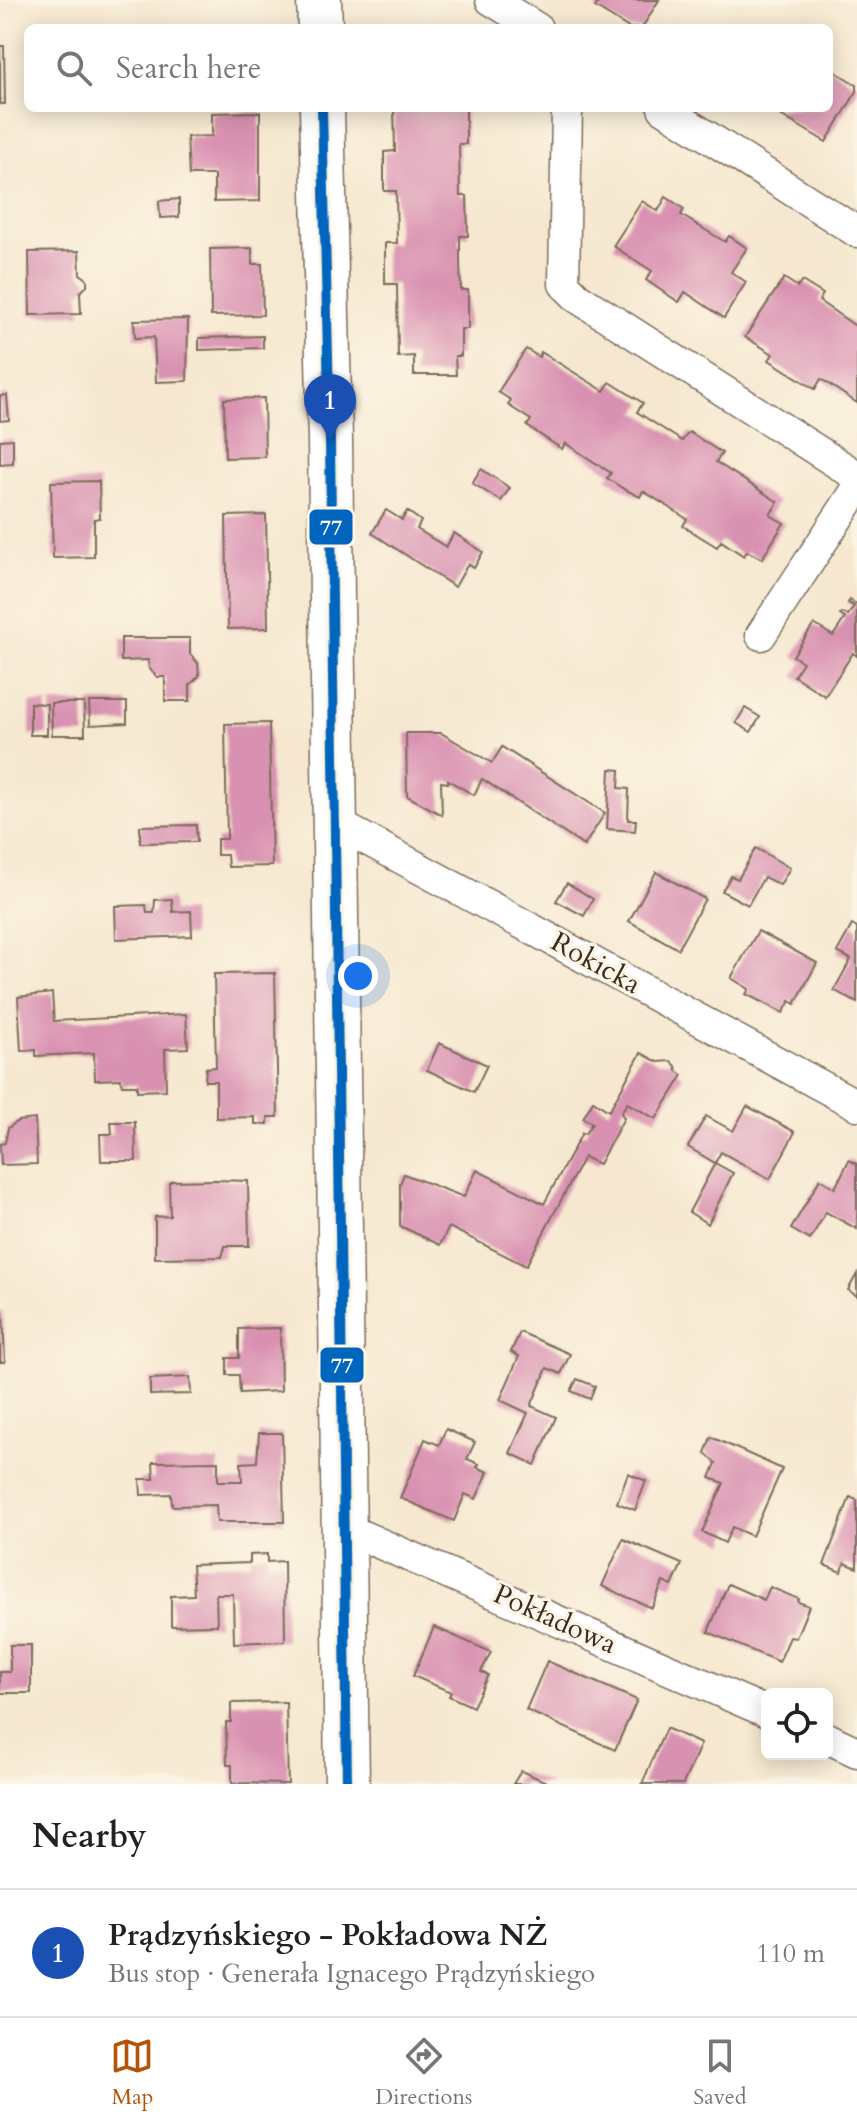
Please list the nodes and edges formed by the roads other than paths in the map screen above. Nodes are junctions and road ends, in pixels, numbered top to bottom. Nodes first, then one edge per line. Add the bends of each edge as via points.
1 (319, 0) edge
2 (491, 0) edge
3 (320, 24) edge
4 (530, 24) edge
5 (322, 112) edge
6 (567, 112) edge
7 (669, 112) edge
8 (857, 232) edge
9 (857, 476) edge
10 (857, 489) edge
11 (761, 635) dead end
12 (334, 822) junction
13 (857, 1105) edge
14 (342, 1527) junction
15 (761, 1709) edge
16 (833, 1741) edge
17 (857, 1752) edge
18 (347, 1784) edge

1 - 3 street
2 - 4 street
5 - 12 street
6 - 9 street via 564,284 578,298
7 - 8 street
10 - 11 street
12 - 13 street, Rokicka
12 - 14 street
14 - 15 street, Pokładowa
14 - 18 street
16 - 17 street

